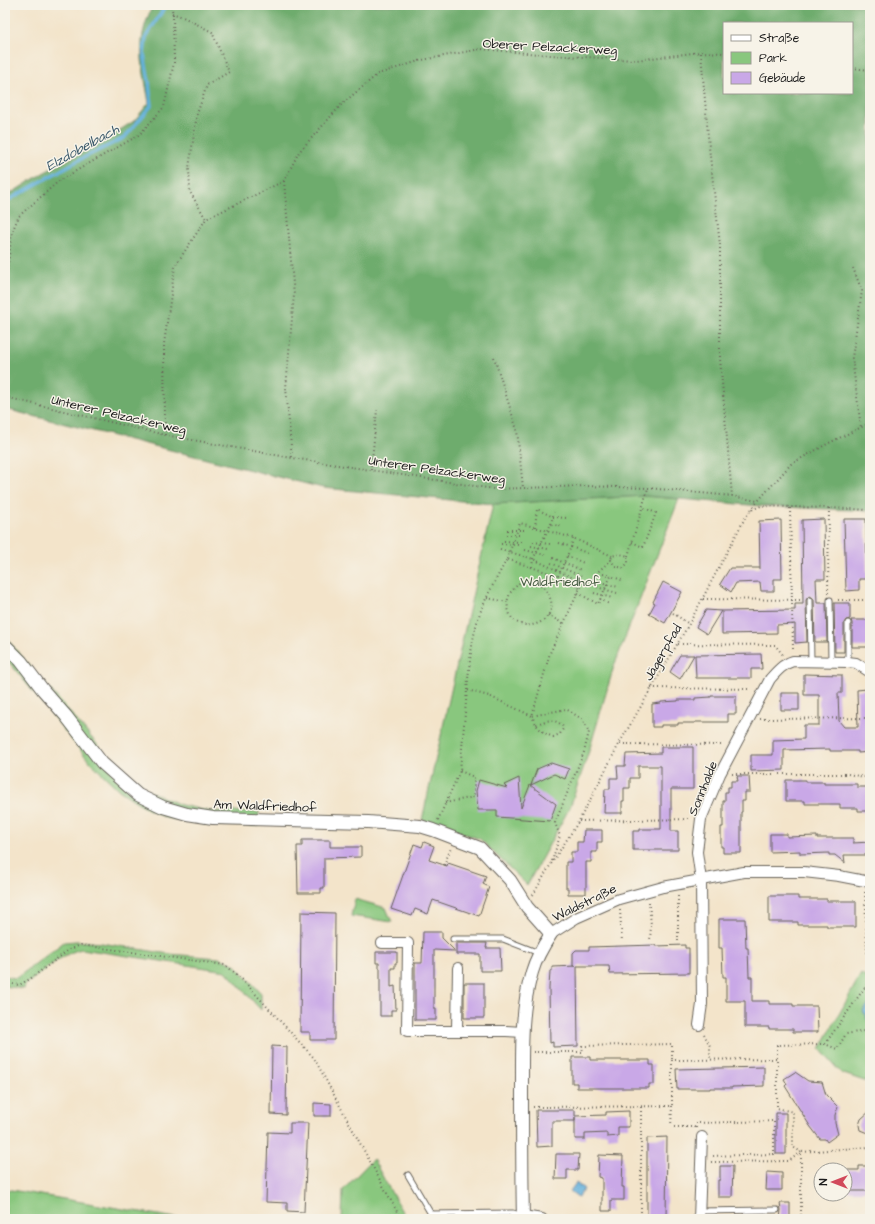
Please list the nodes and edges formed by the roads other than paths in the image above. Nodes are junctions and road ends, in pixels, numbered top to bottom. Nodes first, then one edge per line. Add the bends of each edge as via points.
1 (810, 600) road end
2 (830, 600) road end
3 (848, 623) dead end
4 (5, 645) edge
5 (811, 661) junction
6 (831, 661) junction
7 (848, 662) junction
8 (870, 672) edge
9 (701, 880) junction
10 (867, 881) edge
11 (551, 934) junction
12 (453, 939) dead end
13 (382, 943) dead end
14 (539, 953) junction
15 (458, 968) dead end
16 (700, 1025) road end
17 (457, 1031) junction
18 (522, 1032) junction
19 (699, 1134) road end
20 (408, 1175) dead end
21 (777, 1210) dead end
22 (699, 1215) edge
23 (523, 1217) edge
24 (542, 1219) edge

1 - 5 lane
2 - 6 lane
3 - 7 lane
4 - 11 street, Am Waldfriedhof via 21,661 102,763 138,795 163,807 213,818 420,826 433,830 480,848 510,880 527,907
5 - 6 street
5 - 9 street, Sonnhalde via 791,662 780,667 770,679 734,745 701,819 697,852
6 - 7 street
7 - 8 street via 856,663
9 - 10 street, Waldstraße via 744,872 804,872
9 - 11 street, Waldstraße via 648,890 619,899 576,918
9 - 16 street, Sonnhalde
11 - 14 street, Waldstraße
12 - 14 lane via 503,939
13 - 17 street via 408,943 407,1031
14 - 18 street, Waldstraße via 527,990
15 - 17 street
17 - 18 street
18 - 23 street, Waldstraße
19 - 22 street
20 - 23 lane via 431,1214 513,1213
21 - 22 lane
23 - 24 street

